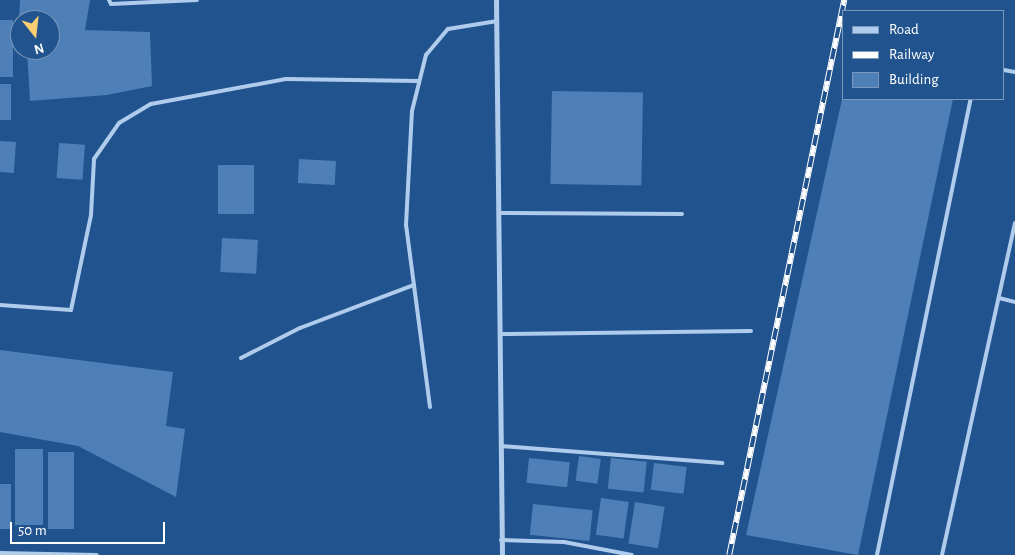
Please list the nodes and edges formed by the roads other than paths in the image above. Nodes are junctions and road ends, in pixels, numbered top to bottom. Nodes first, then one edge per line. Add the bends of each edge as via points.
1 (109, 0) edge
2 (197, 0) edge
3 (496, 0) edge
4 (497, 21) junction
5 (419, 81) junction
6 (971, 100) edge
7 (499, 213) junction
8 (682, 214) dead end
9 (1015, 223) edge
10 (414, 285) junction
11 (999, 298) junction
12 (1015, 302) edge
13 (0, 305) edge
14 (750, 331) dead end
15 (500, 334) junction
16 (241, 358) dead end
17 (430, 407) dead end
18 (501, 446) junction
19 (722, 463) dead end
20 (502, 540) junction
21 (0, 553) edge
22 (84, 555) edge
23 (96, 555) edge
24 (502, 555) edge
25 (632, 555) edge
26 (877, 555) edge
27 (942, 555) edge

1 - 2 lane via 112,4
3 - 4 street
4 - 5 lane via 448,30 426,55
4 - 7 street
5 - 10 lane via 412,111 406,225
5 - 13 lane via 286,80 151,104 118,124 94,159 91,215 71,310
6 - 26 lane
7 - 8 lane
7 - 15 street
9 - 11 lane
10 - 16 lane via 300,328
10 - 17 lane
11 - 12 lane
11 - 27 lane
14 - 15 lane
15 - 18 street
18 - 19 lane
18 - 20 street
20 - 24 street
20 - 25 lane via 564,542
21 - 22 street
22 - 23 street

